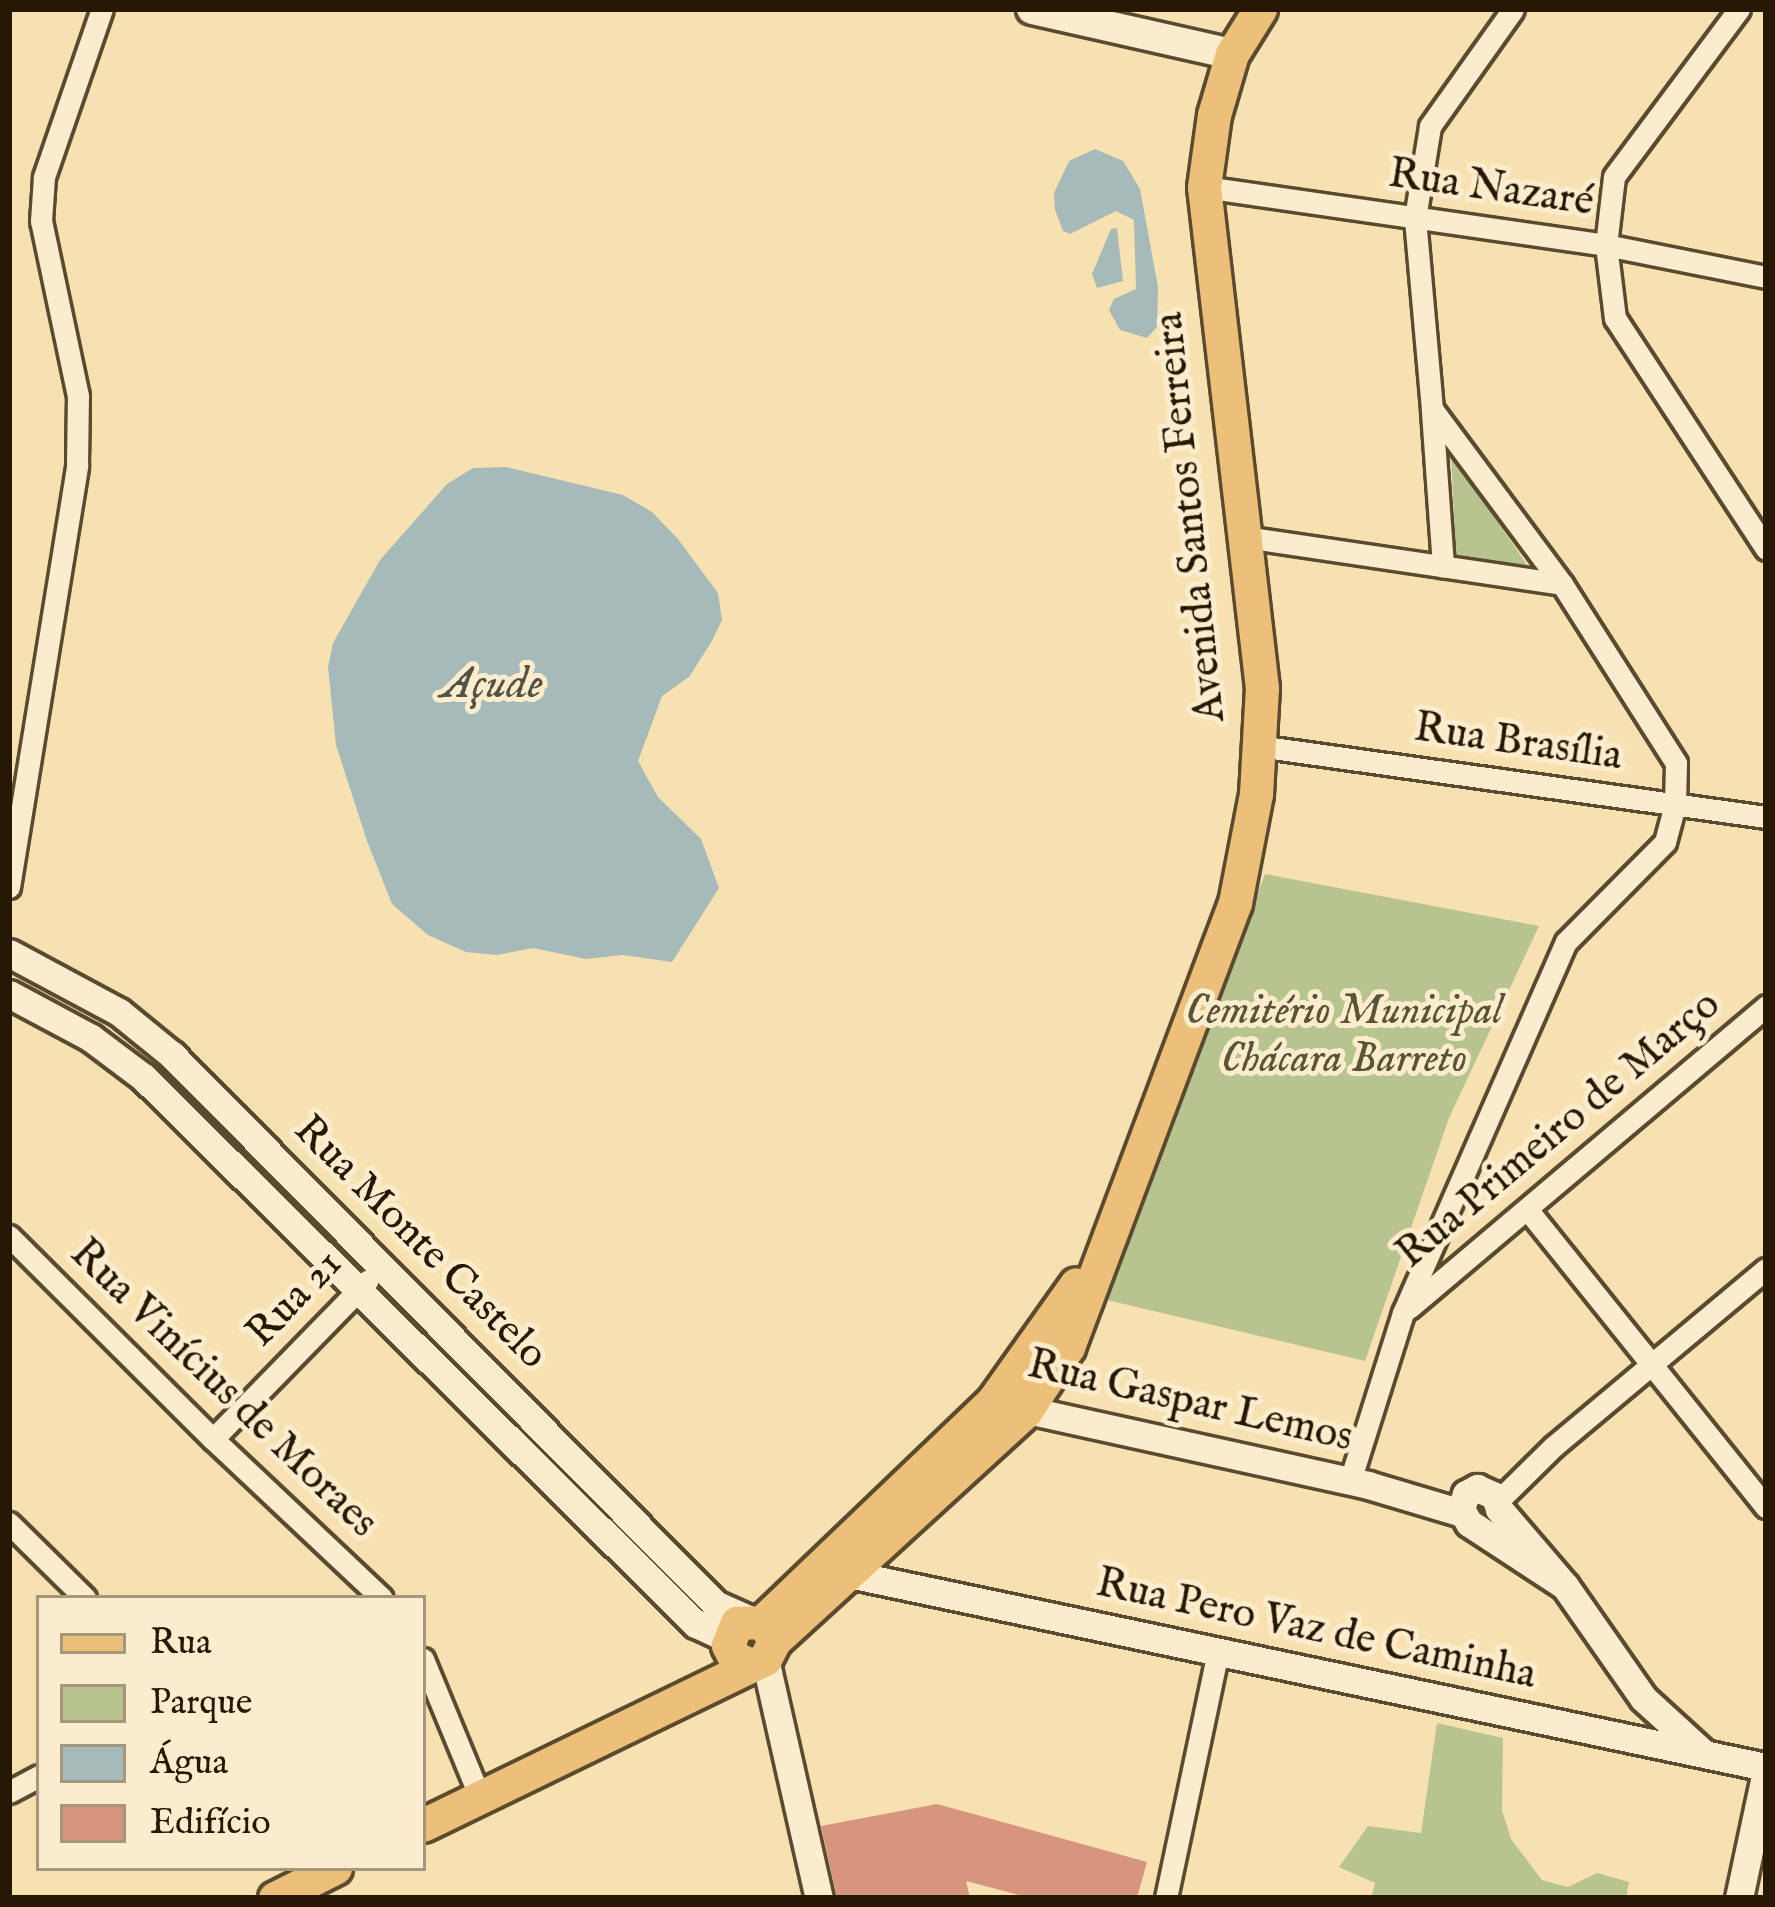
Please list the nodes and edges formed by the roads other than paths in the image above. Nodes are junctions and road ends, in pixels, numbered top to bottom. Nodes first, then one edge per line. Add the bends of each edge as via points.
1 (102, 9) edge
2 (1260, 9) edge
3 (1513, 9) edge
4 (1739, 9) edge
5 (1041, 10) edge
6 (1125, 19) edge
7 (1232, 54) junction
8 (1204, 187) junction
9 (1415, 218) junction
10 (1606, 245) junction
11 (1766, 277) edge
12 (1432, 409) junction
13 (1244, 537) junction
14 (1766, 549) edge
15 (1443, 567) junction
16 (1562, 584) junction
17 (1258, 746) junction
18 (1675, 804) junction
19 (1766, 817) edge
20 (9, 887) edge
21 (9, 953) edge
22 (9, 994) edge
23 (1766, 1006) edge
24 (1527, 1209) junction
25 (9, 1236) edge
26 (382, 1264) junction
27 (1766, 1269) edge
28 (361, 1288) junction
29 (1403, 1313) junction
30 (1648, 1366) junction
31 (1009, 1406) junction
32 (212, 1439) junction
33 (1359, 1483) junction
34 (1480, 1506) junction
35 (1766, 1508) edge
36 (9, 1523) edge
37 (849, 1574) junction
38 (82, 1595) edge
39 (379, 1595) edge
40 (751, 1642) junction
41 (1218, 1652) junction
42 (426, 1666) edge
43 (1705, 1755) junction
44 (1766, 1769) edge
45 (36, 1778) edge
46 (9, 1792) edge
47 (480, 1797) junction
48 (426, 1824) edge
49 (329, 1871) edge
50 (275, 1898) edge
51 (819, 1898) edge
52 (1166, 1898) edge
53 (1739, 1898) edge

1 - 20 street via 44,177 41,221 78,395 76,465
2 - 7 main road, Avenida Santos Ferreira
3 - 9 street via 1430,126
4 - 10 street via 1614,177
5 - 6 main road
6 - 7 main road
7 - 8 main road, Avenida Santos Ferreira
8 - 9 street, Rua Nazaré
8 - 13 main road, Avenida Santos Ferreira
9 - 10 street, Rua Nazaré
9 - 12 street
10 - 11 street, Rua Nazaré
10 - 14 street via 1615,318
12 - 15 street
12 - 16 street
13 - 15 street
13 - 17 main road, Avenida Santos Ferreira via 1262,688
15 - 16 street
16 - 18 street via 1676,763
17 - 18 street, Rua Brasília
17 - 31 main road, Avenida Santos Ferreira via 1235,903 1112,1219
18 - 19 street, Rua Brasília
18 - 29 street via 1665,842 1566,942
21 - 26 street, Rua Monte Castelo via 119,1012 172,1055
22 - 28 street, Rua Monte Castelo via 92,1038 143,1077
23 - 24 street, Rua Primeiro de Março
24 - 29 street, Rua Primeiro de Março
24 - 30 street
25 - 32 street, Rua Vinícius de Moraes
26 - 28 street, Rua 21
26 - 40 street, Rua Monte Castelo
27 - 30 street
28 - 32 street, Rua 21
28 - 40 street, Rua Monte Castelo via 696,1624
29 - 33 street
30 - 34 street
30 - 35 street
31 - 33 street, Rua Gaspar Lemos
31 - 37 main road, Avenida Santos Ferreira
31 - 40 main road, Avenida Santos Ferreira
32 - 39 street, Rua Vinícius de Moraes
33 - 34 street, Rua Gaspar Lemos
34 - 43 street via 1565,1586 1643,1698
36 - 38 street
37 - 40 main road, Avenida Santos Ferreira
37 - 41 street, Rua Pero Vaz de Caminha
40 - 47 main road, Avenida Santos Ferreira via 653,1710
40 - 51 street
41 - 43 street, Rua Pero Vaz de Caminha
41 - 52 street
42 - 47 street
43 - 44 street, Rua Pero Vaz de Caminha
44 - 53 street
45 - 46 street
47 - 48 main road, Avenida Santos Ferreira
49 - 50 main road

